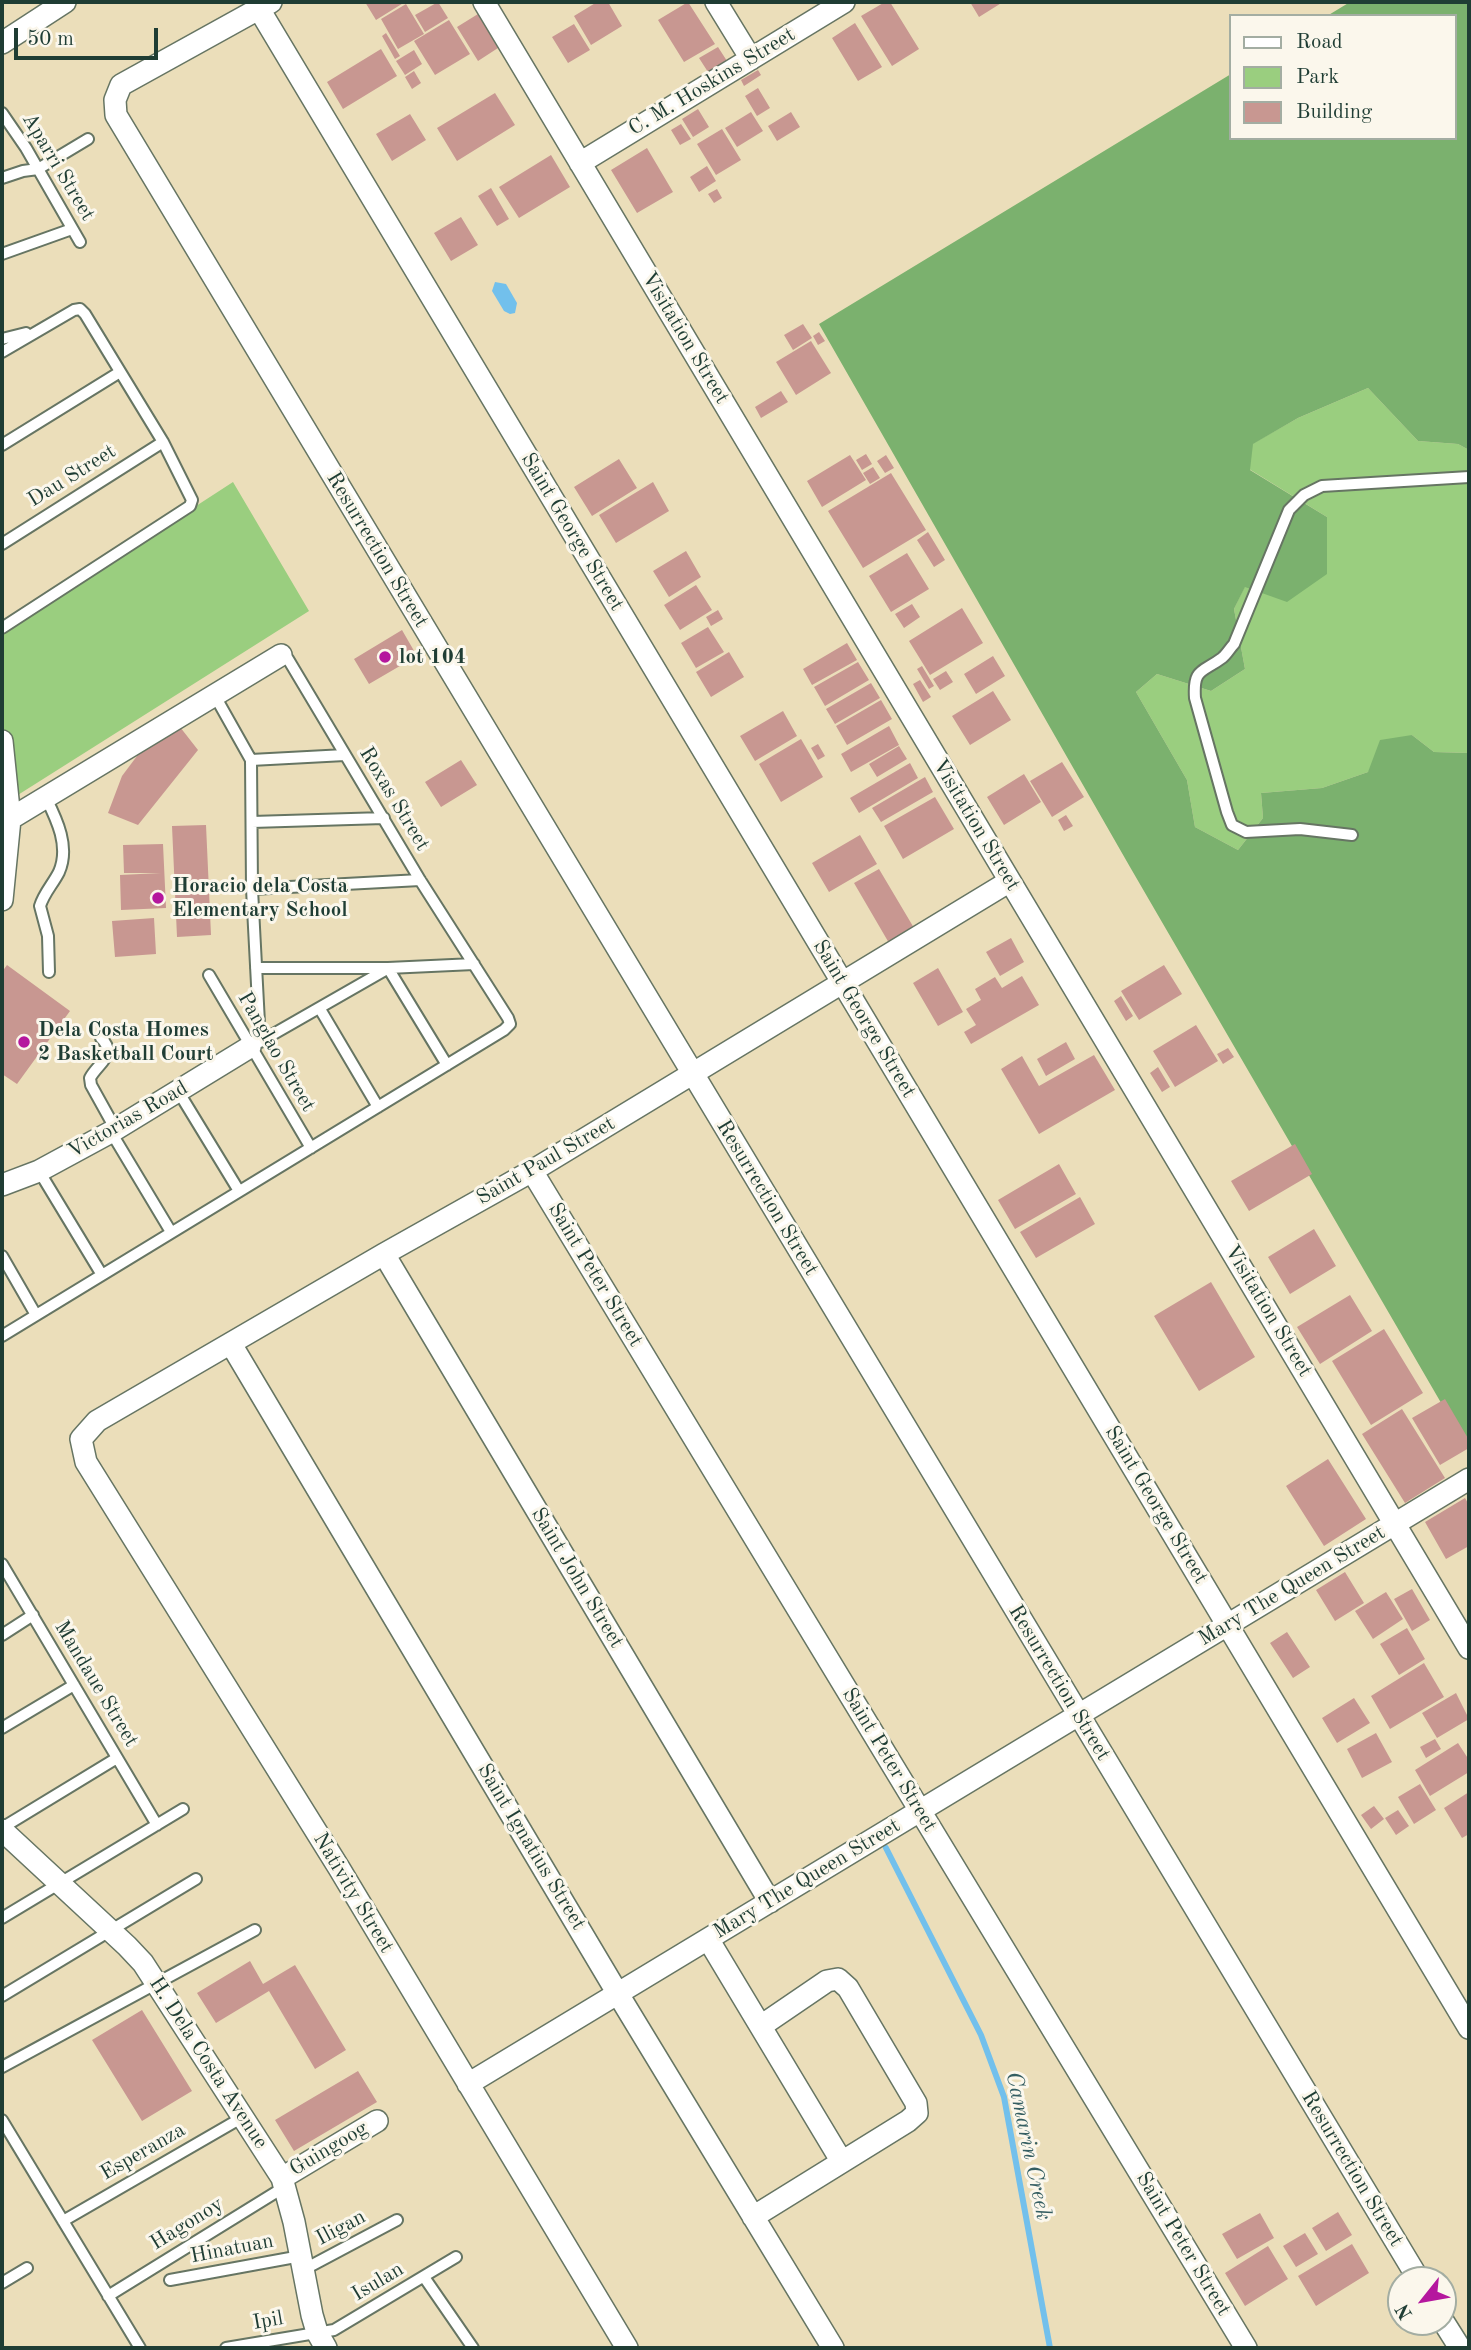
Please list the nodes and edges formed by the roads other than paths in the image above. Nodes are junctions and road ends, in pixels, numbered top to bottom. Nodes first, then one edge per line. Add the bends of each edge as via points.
1 (65, 2) edge
2 (484, 2) edge
3 (716, 2) edge
4 (844, 2) edge
5 (265, 6) edge
6 (2, 43) edge
7 (751, 58) junction
8 (2, 113) edge
9 (88, 139) dead end
10 (580, 163) junction
11 (38, 169) junction
12 (2, 178) edge
13 (72, 229) junction
14 (80, 242) dead end
15 (2, 254) edge
16 (39, 330) junction
17 (2, 339) edge
18 (2, 352) edge
19 (120, 372) junction
20 (163, 442) junction
21 (2, 445) edge
22 (1469, 477) edge
23 (2, 544) edge
24 (2, 628) edge
25 (281, 655) joint
26 (215, 695) junction
27 (2, 741) edge
28 (345, 755) junction
29 (251, 760) junction
30 (46, 798) junction
31 (10, 818) junction
32 (384, 818) junction
33 (252, 822) junction
34 (1352, 835) dead end
35 (421, 880) junction
36 (1010, 881) junction
37 (252, 889) junction
38 (2, 900) edge
39 (474, 964) junction
40 (256, 968) junction
41 (388, 968) junction
42 (49, 972) dead end
43 (209, 975) dead end
44 (843, 983) junction
45 (320, 1009) junction
46 (101, 1038) dead end
47 (255, 1045) junction
48 (447, 1065) junction
49 (692, 1074) junction
50 (178, 1091) junction
51 (378, 1107) junction
52 (113, 1131) junction
53 (311, 1148) junction
54 (39, 1171) junction
55 (532, 1171) junction
56 (2, 1185) edge
57 (239, 1191) junction
58 (172, 1232) junction
59 (384, 1254) junction
60 (2, 1256) edge
61 (102, 1275) junction
62 (36, 1315) junction
63 (2, 1336) edge
64 (231, 1345) junction
65 (81, 1439) joint
66 (1469, 1479) edge
67 (1395, 1524) junction
68 (2, 1564) edge
69 (33, 1615) junction
70 (1228, 1625) junction
71 (2, 1635) edge
72 (1469, 1648) edge
73 (74, 1685) junction
74 (1079, 1715) junction
75 (2, 1728) edge
76 (117, 1758) junction
77 (183, 1809) dead end
78 (920, 1811) junction
79 (157, 1825) junction
80 (2, 1829) edge
81 (196, 1879) dead end
82 (59, 1882) junction
83 (770, 1902) junction
84 (2, 1918) edge
85 (110, 1930) junction
86 (255, 1930) dead end
87 (708, 1939) junction
88 (156, 1982) junction
89 (618, 1993) junction
90 (2, 1996) edge
91 (761, 2026) junction
92 (1469, 2028) edge
93 (2, 2067) edge
94 (468, 2084) junction
95 (243, 2117) junction
96 (2, 2120) edge
97 (377, 2121) dead end
98 (842, 2162) junction
99 (284, 2182) junction
100 (753, 2217) junction
101 (397, 2220) dead end
102 (63, 2221) junction
103 (456, 2257) dead end
104 (302, 2263) junction
105 (1411, 2266) edge
106 (27, 2268) dead end
107 (424, 2277) junction
108 (170, 2280) dead end
109 (2, 2283) edge
110 (108, 2296) junction
111 (322, 2340) edge
112 (469, 2347) edge
113 (140, 2348) edge
114 (226, 2348) edge
115 (627, 2348) edge
116 (833, 2348) edge
117 (1246, 2348) edge

1 - 6 street
2 - 10 street, Visitation Street
3 - 7 street
4 - 7 street, C. M. Hoskins Street
5 - 44 street, Saint George Street
5 - 49 street, Resurrection Street via 121,85 114,100 116,115
7 - 10 street, C. M. Hoskins Street
8 - 11 lane, Aparri Street
9 - 11 lane
10 - 36 street, Visitation Street
11 - 12 lane
11 - 13 lane, Aparri Street
13 - 14 lane, Aparri Street
13 - 15 lane
16 - 17 lane
16 - 18 lane
16 - 19 lane via 80,309
19 - 20 lane
19 - 21 lane
20 - 23 lane, Dau Street
20 - 24 lane via 192,500 190,506
22 - 34 lane via 1322,486 1304,495 1290,510 1234,644 1202,669 1194,682 1232,825 1246,832 1300,829
25 - 26 street
25 - 28 lane, Roxas Street via 288,659
26 - 29 lane
26 - 30 street
27 - 31 street
28 - 29 lane
28 - 32 lane, Roxas Street
29 - 33 lane
30 - 31 street
30 - 42 lane via 63,848 58,872 40,906
31 - 38 street
32 - 33 lane
32 - 35 lane, Roxas Street
33 - 37 lane
35 - 37 lane
35 - 39 lane, Roxas Street
36 - 44 street, Saint Paul Street
36 - 67 street, Visitation Street
37 - 40 lane
39 - 41 lane
39 - 48 lane, Roxas Street via 510,1024
40 - 41 lane
40 - 47 lane
41 - 45 lane
41 - 48 lane
43 - 47 lane, Panglao Street
44 - 49 street, Saint Paul Street
44 - 70 street, Saint George Street
45 - 47 lane
45 - 51 lane
46 - 52 lane via 109,1051 90,1078 91,1086
47 - 50 street, Victorias Road
47 - 53 lane, Panglao Street
48 - 51 lane
49 - 55 street, Saint Paul Street
49 - 74 street, Resurrection Street
50 - 52 street, Victorias Road
50 - 57 lane
51 - 53 lane
52 - 54 street, Victorias Road
52 - 58 lane
53 - 57 lane
54 - 56 street, Victorias Road
54 - 61 lane
55 - 59 street, Saint Paul Street
55 - 78 street, Saint Peter Street
57 - 58 lane
58 - 61 lane
59 - 64 street, Saint Paul Street
59 - 83 street, Saint John Street
60 - 62 lane
61 - 62 lane
62 - 63 lane
64 - 65 street, Saint Paul Street via 97,1421
64 - 89 street, Saint Ignatius Street
65 - 94 street, Nativity Street via 86,1462
66 - 67 street, Mary The Queen Street
67 - 70 street, Mary The Queen Street
67 - 72 street, Visitation Street
68 - 69 lane, Mandaue Street
69 - 71 lane
69 - 73 lane, Mandaue Street
70 - 74 street, Mary The Queen Street
70 - 92 street, Saint George Street
73 - 75 lane
73 - 76 lane, Mandaue Street
74 - 78 street, Mary The Queen Street
74 - 105 street, Resurrection Street
76 - 79 lane, Mandaue Street
76 - 80 lane
77 - 79 lane
78 - 83 street, Mary The Queen Street
78 - 117 street, Saint Peter Street
79 - 82 lane
80 - 82 street, H. Dela Costa Avenue
81 - 85 lane
82 - 84 lane
82 - 85 street, H. Dela Costa Avenue
83 - 87 street, Mary The Queen Street
85 - 88 street, H. Dela Costa Avenue
85 - 90 lane
86 - 88 lane
87 - 89 street, Mary The Queen Street
87 - 91 street
88 - 93 lane
88 - 95 street, H. Dela Costa Avenue
89 - 94 street, Mary The Queen Street
89 - 100 street, Saint Ignatius Street
91 - 98 street
91 - 98 street via 827,1981 838,1979 848,1988 916,2103 916,2113
94 - 115 street, Nativity Street
95 - 99 street, H. Dela Costa Avenue
95 - 102 lane, Esperanza
96 - 102 lane
97 - 99 street, Guingoog
98 - 100 street
99 - 104 street, H. Dela Costa Avenue
99 - 110 lane, Hagonoy
100 - 116 street, Saint Ignatius Street
101 - 104 lane, Iligan
102 - 110 lane
103 - 107 lane, Isulan
104 - 108 lane, Hinatuan
104 - 111 street, H. Dela Costa Avenue
106 - 109 lane
107 - 111 lane, Isulan
107 - 112 lane
110 - 113 lane
111 - 114 lane, Ipil

